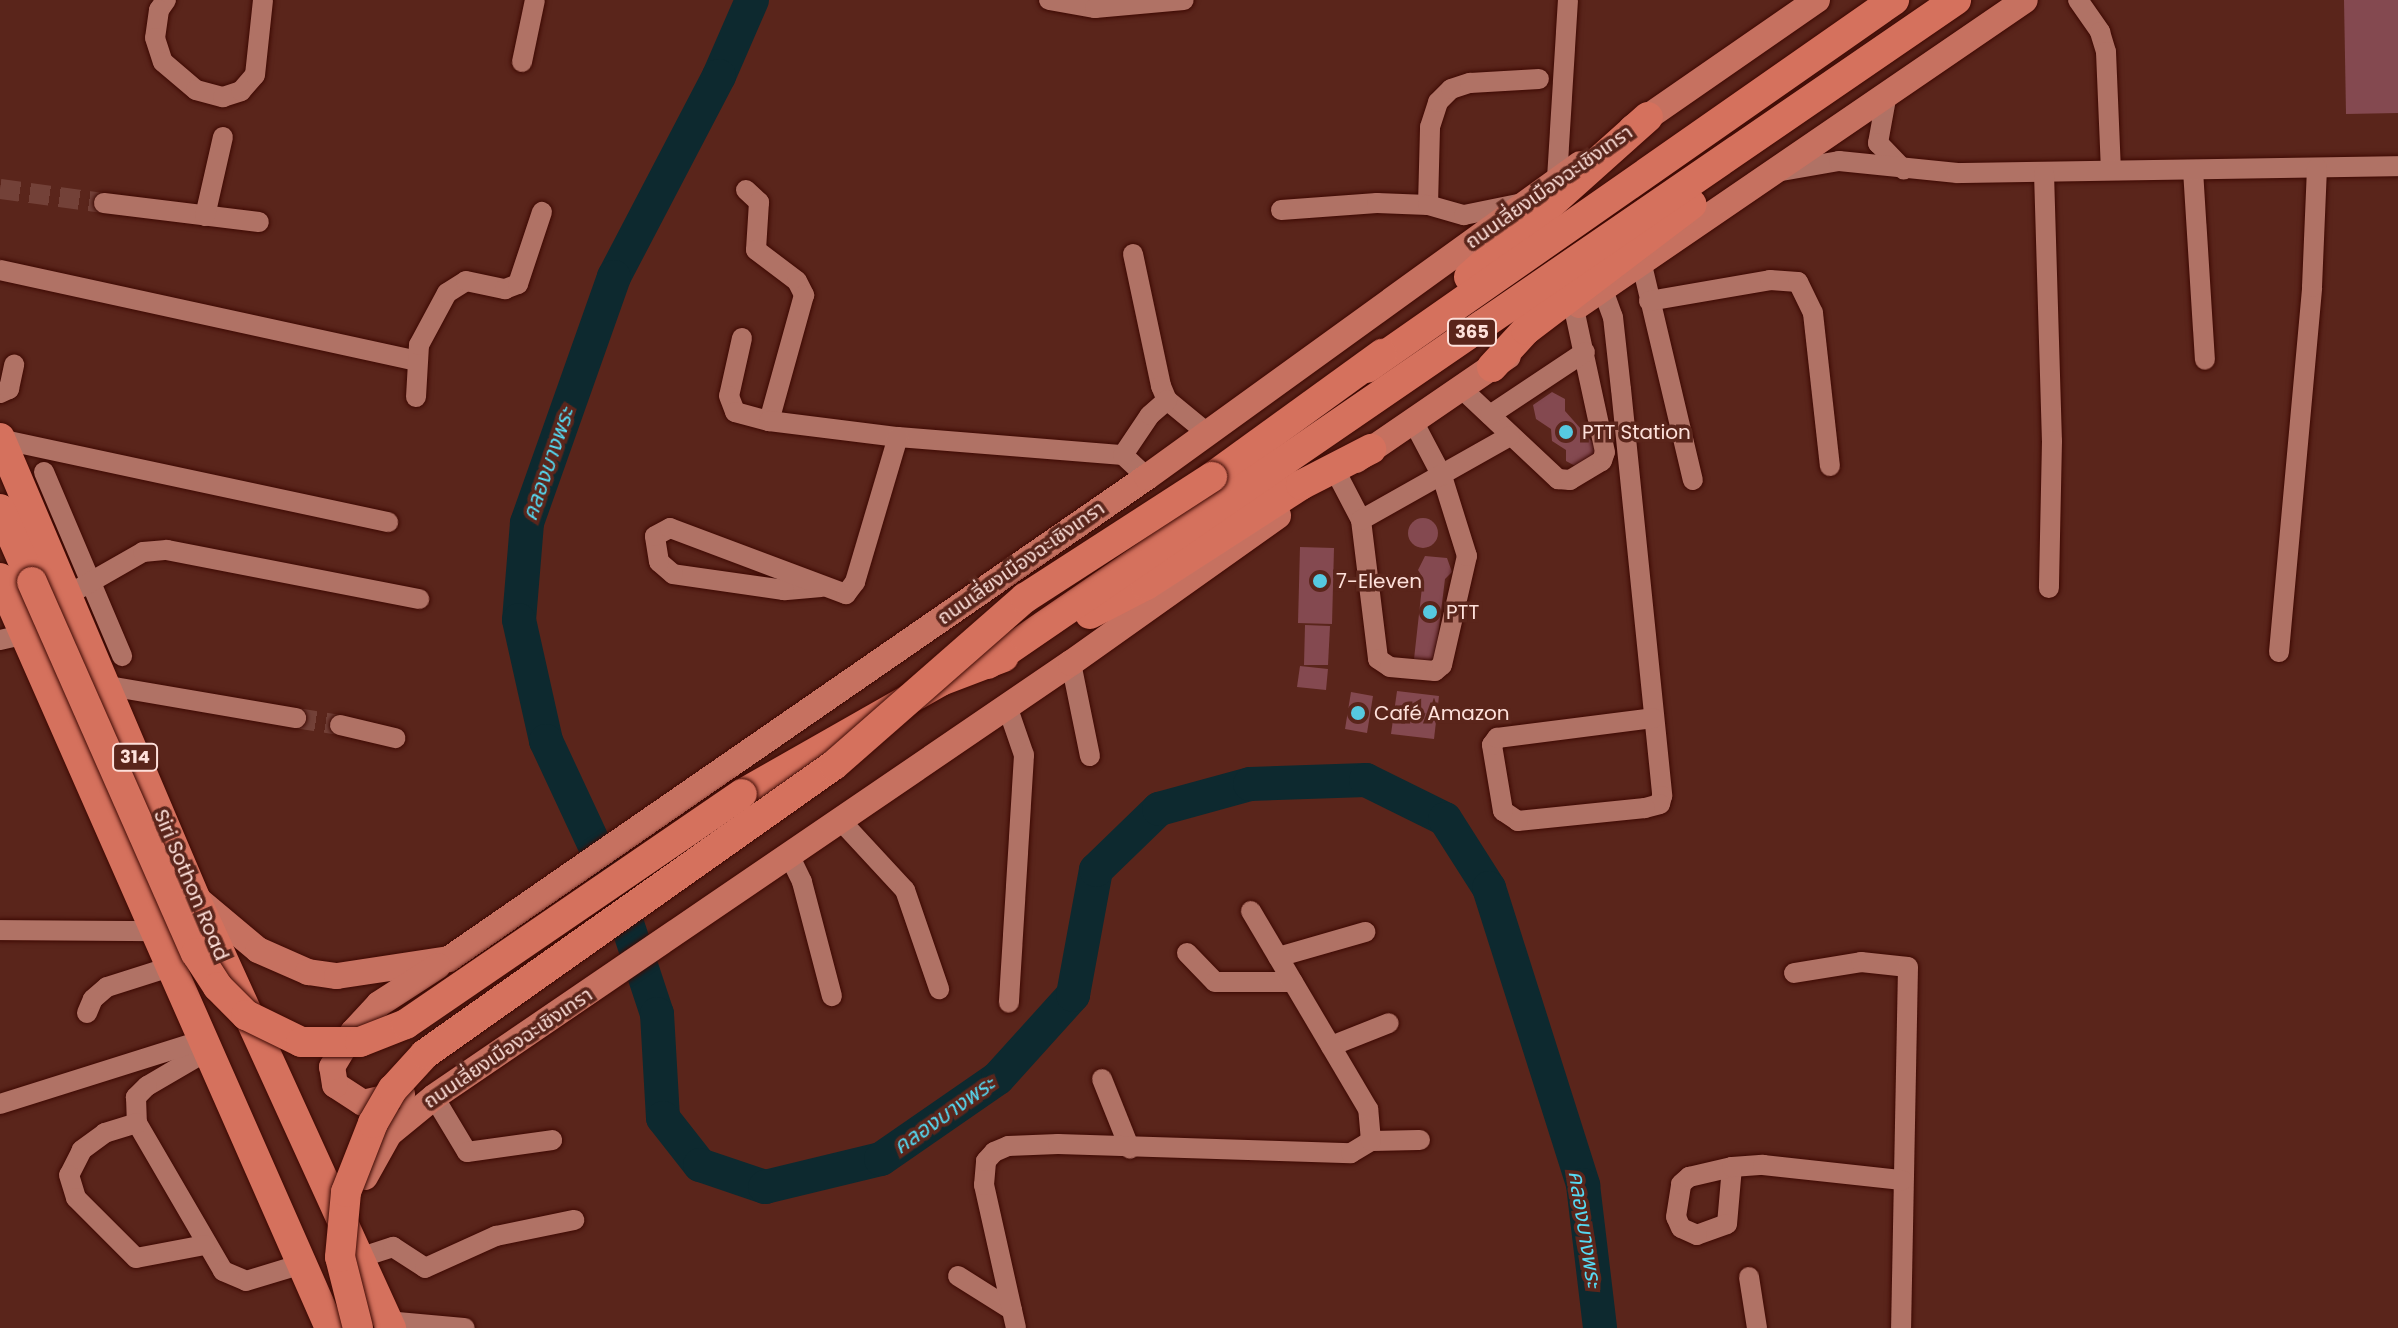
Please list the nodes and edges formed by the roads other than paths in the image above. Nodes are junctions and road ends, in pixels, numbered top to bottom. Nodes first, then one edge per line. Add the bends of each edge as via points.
1 (166, 0) edge
2 (263, 0) edge
3 (535, 0) edge
4 (1049, 0) edge
5 (1184, 0) edge
6 (1568, 0) edge
7 (1796, 0) edge
8 (1817, 0) edge
9 (1894, 0) edge
10 (1959, 0) edge
11 (2025, 0) edge
12 (2078, 0) edge
13 (522, 62) dead end
14 (1709, 76) junction
15 (1539, 79) dead end
16 (1886, 99) junction
17 (1648, 117) junction
18 (223, 137) dead end
19 (2398, 166) edge
20 (2317, 168) junction
21 (1904, 170) junction
22 (2111, 170) junction
23 (2193, 170) junction
24 (1774, 173) junction
25 (2044, 173) junction
26 (1557, 179) junction
27 (746, 190) dead end
28 (104, 203) tunnel mouth
29 (1525, 203) junction
30 (1428, 205) junction
31 (1281, 210) dead end
32 (542, 212) dead end
33 (205, 216) junction
34 (259, 222) dead end
35 (1133, 254) dead end
36 (1642, 265) junction
37 (0, 270) edge
38 (1603, 290) junction
39 (1649, 301) junction
40 (1574, 309) junction
41 (742, 338) dead end
42 (1585, 352) junction
43 (2205, 360) dead end
44 (416, 361) junction
45 (14, 365) dead end
46 (1492, 367) junction
47 (1367, 368) junction
48 (1462, 389) junction
49 (0, 393) edge
50 (416, 397) dead end
51 (1167, 400) junction
52 (1490, 415) junction
53 (769, 421) junction
54 (1413, 421) junction
55 (1207, 433) junction
56 (1510, 436) junction
57 (898, 437) junction
58 (0, 438) edge
59 (1371, 449) junction
60 (1123, 455) junction
61 (1830, 466) dead end
62 (44, 472) dead end
63 (1337, 474) junction
64 (1442, 476) junction
65 (1147, 477) junction
66 (1693, 480) dead end
67 (0, 509) edge
68 (1361, 520) junction
69 (388, 522) dead end
70 (0, 578) edge
71 (821, 587) junction
72 (78, 588) junction
73 (2049, 588) dead end
74 (419, 599) dead end
75 (12, 637) edge
76 (2279, 652) dead end
77 (122, 656) dead end
78 (1071, 663) junction
79 (988, 664) junction
80 (103, 685) junction
81 (1007, 706) junction
82 (296, 718) tunnel mouth
83 (1653, 718) junction
84 (340, 725) tunnel mouth
85 (395, 738) dead end
86 (1090, 756) dead end
87 (841, 821) junction
88 (789, 855) junction
89 (195, 898) junction
90 (1251, 911) dead end
91 (0, 930) edge
92 (154, 931) junction
93 (1365, 932) dead end
94 (1187, 953) dead end
95 (1278, 957) junction
96 (449, 959) junction
97 (170, 967) junction
98 (1794, 973) dead end
99 (1293, 982) junction
100 (939, 989) dead end
101 (832, 996) dead end
102 (1009, 1003) dead end
103 (87, 1013) dead end
104 (1389, 1023) dead end
105 (205, 1046) junction
106 (1331, 1046) junction
107 (491, 1060) junction
108 (275, 1074) junction
109 (1102, 1079) dead end
110 (226, 1090) junction
111 (434, 1097) junction
112 (0, 1104) edge
113 (137, 1123) junction
114 (304, 1137) junction
115 (552, 1140) dead end
116 (1420, 1140) dead end
117 (1371, 1141) junction
118 (1130, 1149) junction
119 (259, 1166) junction
120 (1732, 1167) dead end
121 (1902, 1180) junction
122 (574, 1220) dead end
123 (205, 1245) junction
124 (356, 1251) junction
125 (302, 1264) junction
126 (958, 1276) dead end
127 (1749, 1277) dead end
128 (1014, 1319) edge
129 (389, 1324) edge
130 (330, 1328) edge
131 (358, 1328) edge
132 (465, 1328) edge
133 (1757, 1328) edge
134 (1901, 1328) edge

1 - 2 street via 155,38 163,62 196,90 223,97 241,91 255,75
3 - 13 street
4 - 5 street via 1095,8
6 - 26 street
7 - 14 street
8 - 14 main road, ถนนเลี่ยงเมืองฉะเชิงเทรา
9 - 47 highway, 365
10 - 46 highway via 1526,330
10 - 79 highway, 365
11 - 16 main road, 365
12 - 22 street via 2100,32 2106,52
14 - 17 main road, ถนนเลี่ยงเมืองฉะเชิงเทรา
15 - 30 street via 1470,83 1451,89 1438,102 1430,127
16 - 21 street via 1878,143
16 - 24 main road, 365
17 - 26 main road, ถนนเลี่ยงเมืองฉะเชิงเทรา
17 - 47 highway
18 - 33 street
19 - 20 street
20 - 23 street
20 - 76 street via 2312,287
21 - 24 street via 1839,161
21 - 25 street
22 - 23 street
22 - 25 street
23 - 43 street
24 - 36 main road, 365
25 - 73 street via 2052,441
26 - 29 main road, ถนนเลี่ยงเมืองฉะเชิงเทรา
27 - 53 street via 759,202 756,250 797,281 804,295
28 - 33 street
29 - 30 street via 1464,215
29 - 55 main road, ถนนเลี่ยงเมืองฉะเชิงเทรา
30 - 31 street
32 - 44 street via 518,284 505,289 456,283 427,323
33 - 34 street
35 - 51 street
36 - 38 main road, 365
36 - 39 street
37 - 44 street
38 - 40 main road, 365
38 - 83 street via 1613,317 1620,375
39 - 61 street via 1770,280 1798,282 1813,313
39 - 66 street
40 - 42 street
40 - 46 main road, 365
41 - 53 street via 731,406
42 - 52 street
42 - 56 street via 1605,452 1602,461 1570,480 1558,479
44 - 50 street
45 - 49 street via 9,389
46 - 48 main road, 365
47 - 131 highway, bridge via 1025,598 834,765 425,1054 393,1089 373,1123 346,1192 340,1257
48 - 52 street
48 - 54 main road, 365
51 - 55 street
51 - 60 street
52 - 56 street
53 - 57 street
54 - 59 main road, 365
54 - 64 street
55 - 65 main road, ถนนเลี่ยงเมืองฉะเชิงเทรา
56 - 64 street
57 - 60 street
57 - 71 street via 852,590 839,594
58 - 69 street
58 - 72 highway, Siri Sothon Road / 314
59 - 63 main road, 365
59 - 79 highway via 1301,485 1146,585
60 - 65 street
62 - 72 street
63 - 68 street
63 - 78 main road, 365
64 - 68 street
64 - 68 street via 1467,556 1442,665 1435,671 1390,667 1378,659
65 - 96 main road, ถนนเลี่ยงเมืองฉะเชิงเทรา
67 - 79 highway, bridge via 196,953 218,987 246,1015 301,1042 360,1042 406,1024 742,794 941,681
70 - 75 highway, 314
71 - 71 street via 784,590 673,574 659,562 655,536 670,528 772,563
72 - 74 street via 143,552 167,550
72 - 77 street
72 - 80 highway, Siri Sothon Road / 314
75 - 92 highway, 314
78 - 81 main road, 365
78 - 86 street
80 - 82 street
80 - 89 highway, Siri Sothon Road / 314
81 - 87 main road, 365
81 - 102 street via 1024,755
83 - 83 street via 1497,738 1492,745 1503,811 1518,821 1660,804
84 - 85 street
87 - 88 main road, 365
87 - 100 street via 905,890
88 - 101 street via 802,882
88 - 107 main road, ถนนเลี่ยงเมืองฉะเชิงเทรา / 365
89 - 96 main road, ถนนเลี่ยงเมืองฉะเชิงเทรา via 258,950 308,972 351,975
89 - 108 highway, Siri Sothon Road / 314
90 - 95 street
91 - 92 street
92 - 97 highway, 314
93 - 95 street
94 - 99 street via 1215,982
95 - 99 street
96 - 107 main road via 379,1004 353,1032 332,1067 335,1085 363,1103 381,1101
97 - 103 street via 107,987
97 - 105 highway, 314
98 - 121 street via 1861,962 1908,967
99 - 106 street
104 - 106 street
105 - 110 highway, 314
105 - 112 street
105 - 113 street via 136,1097
106 - 117 street via 1368,1109
107 - 111 main road, ถนนเลี่ยงเมืองฉะเชิงเทรา / 365
108 - 110 highway via 258,1096 244,1098
108 - 114 highway, Siri Sothon Road / 314
109 - 118 street
110 - 119 highway, 314
111 - 115 street via 467,1152
111 - 124 main road, ถนนเลี่ยงเมืองฉะเชิงเทรา / 365 via 378,1149 359,1195
113 - 123 street
113 - 123 street via 105,1133 82,1150 69,1175 76,1198 136,1258
114 - 119 highway via 286,1134 272,1140
114 - 124 highway, Siri Sothon Road / 314
116 - 117 street
117 - 118 street via 1351,1153
118 - 128 street via 1008,1146 986,1161 984,1185
119 - 125 highway, 314
120 - 121 street via 1763,1165
121 - 134 street
122 - 124 street via 496,1236 425,1268 393,1247
123 - 125 street via 234,1279 246,1281
124 - 129 highway, Siri Sothon Road / 314
125 - 130 highway, 314
126 - 128 street
127 - 133 street
129 - 132 street

